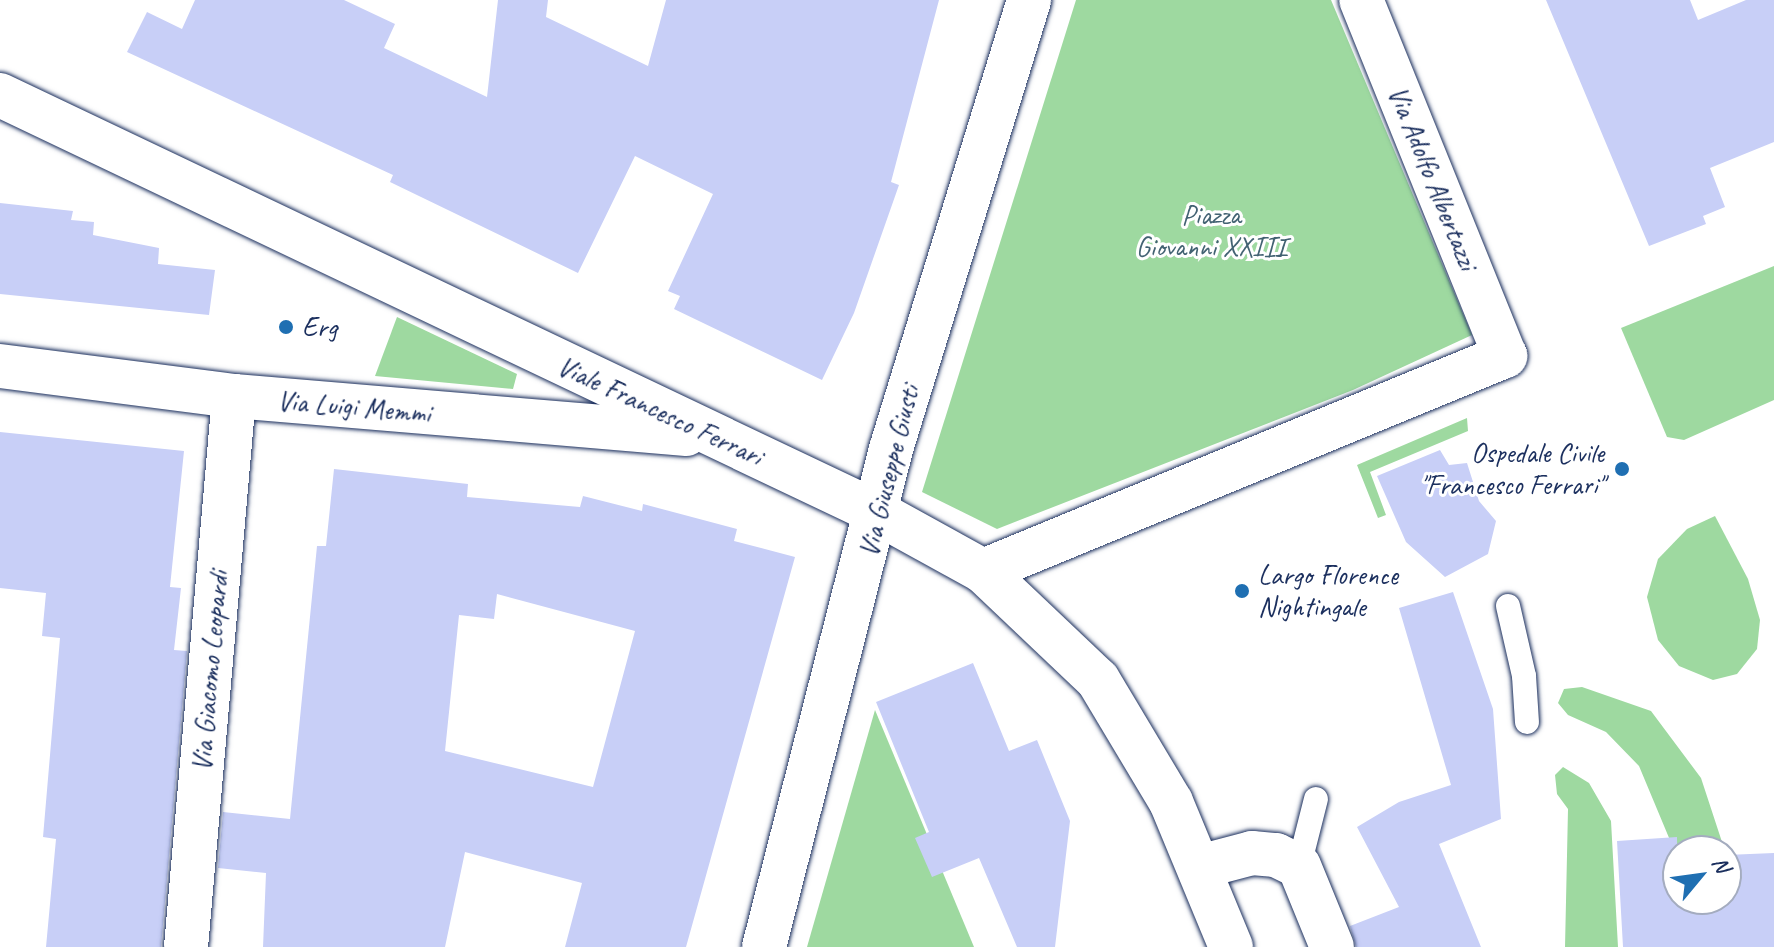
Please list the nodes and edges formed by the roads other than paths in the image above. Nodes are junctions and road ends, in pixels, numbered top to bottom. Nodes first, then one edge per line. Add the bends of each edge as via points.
1 (1029, 0) edge
2 (1361, 0) edge
3 (0, 95) edge
4 (0, 366) edge
5 (234, 396) junction
6 (709, 435) junction
7 (876, 512) junction
8 (983, 571) junction
9 (1508, 606) dead end
10 (1527, 722) dead end
11 (1316, 799) dead end
12 (1299, 866) junction
13 (1199, 867) junction
14 (186, 947) edge
15 (764, 947) edge
16 (1231, 947) edge
17 (1332, 947) edge

1 - 7 street, Via Giuseppe Giusti
2 - 8 street, Via Adolfo Albertazzi via 1505,356
3 - 6 street, Viale Francesco Ferrari
4 - 5 street, Via Luigi Memmi
5 - 6 street, Via Luigi Memmi
5 - 14 street, Via Giacomo Leopardi
6 - 7 street, Viale Francesco Ferrari
7 - 8 street, Viale Francesco Ferrari
7 - 15 street, Via Giuseppe Giusti
8 - 13 street, Viale Francesco Ferrari via 1098,680 1171,802
9 - 10 lane via 1524,676
11 - 12 lane
12 - 13 street via 1276,855 1252,853
12 - 17 street
13 - 16 street, Viale Francesco Ferrari

